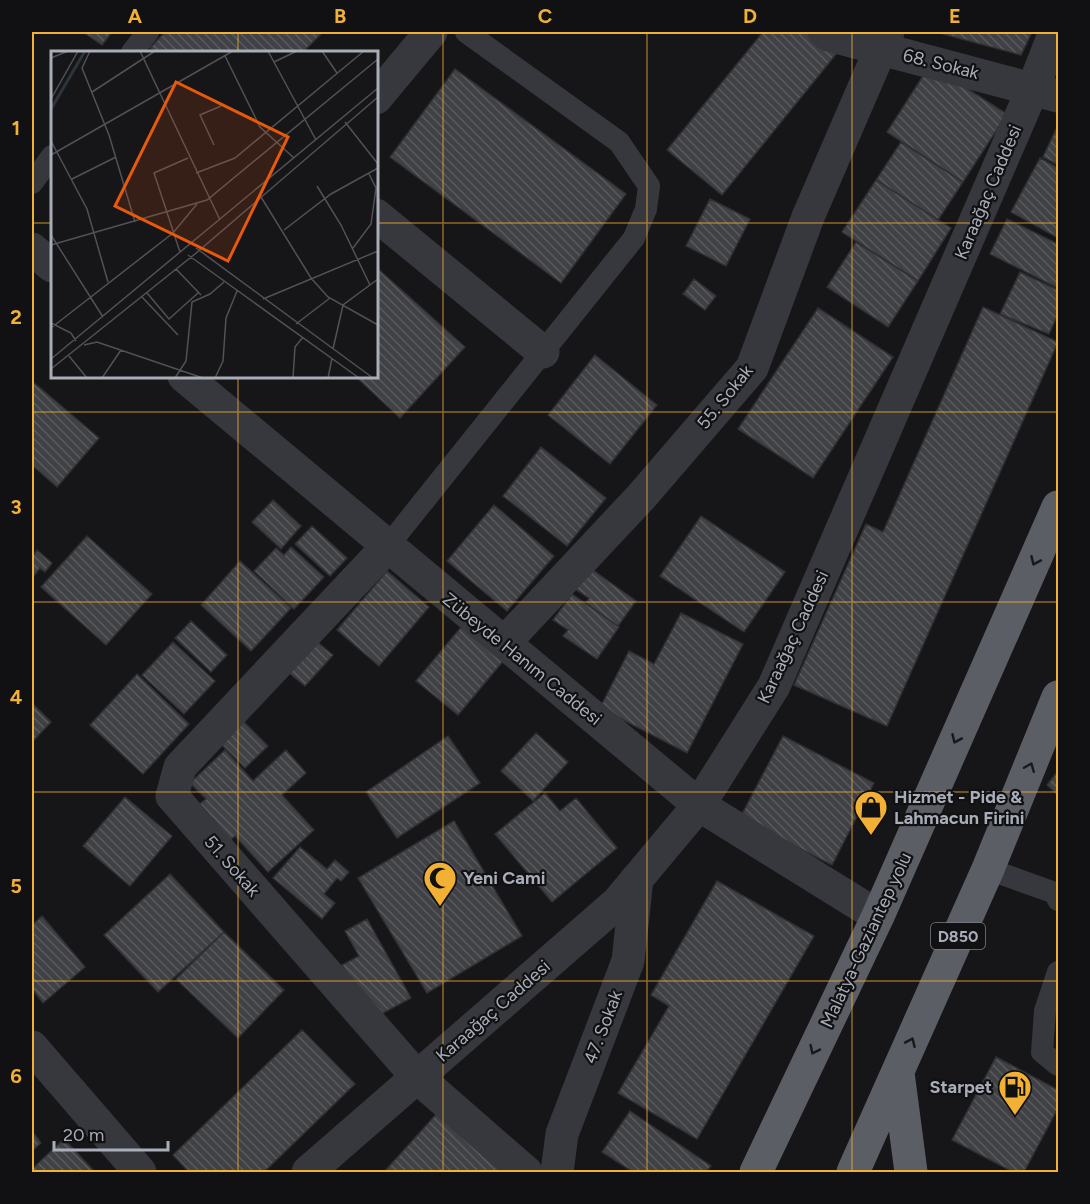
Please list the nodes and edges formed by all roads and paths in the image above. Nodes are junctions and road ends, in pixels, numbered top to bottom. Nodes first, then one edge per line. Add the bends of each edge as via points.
1 (148, 32) edge
2 (431, 32) edge
3 (466, 32) edge
4 (824, 32) edge
5 (1055, 32) edge
6 (884, 40) edge
7 (133, 51) edge
8 (1046, 92) edge
9 (378, 96) edge
10 (51, 157) edge
11 (32, 183) edge
12 (378, 217) edge
13 (32, 249) edge
14 (51, 265) edge
15 (543, 352) junction
16 (186, 378) edge
17 (1059, 507) edge
18 (387, 547) junction
19 (505, 642) junction
20 (1059, 697) edge
21 (699, 805) junction
22 (988, 869) junction
23 (637, 879) junction
24 (1059, 900) edge
25 (878, 916) junction
26 (1059, 972) edge
27 (32, 1047) edge
28 (1059, 1065) edge
29 (897, 1072) junction
30 (417, 1077) junction
31 (140, 1173) edge
32 (308, 1173) edge
33 (526, 1173) edge
34 (557, 1173) edge
35 (756, 1173) edge
36 (853, 1173) edge
37 (911, 1173) edge

1 - 7 lane
2 - 9 street
3 - 15 lane via 619,142 649,186 646,209 634,238
4 - 6 street, 68. Sokak
5 - 8 street, Karaağaç Caddesi
6 - 8 street, 68. Sokak
6 - 19 street, 55. Sokak via 808,217 752,368 641,497
8 - 21 street, Karaağaç Caddesi via 774,686
10 - 11 lane
12 - 15 street
13 - 14 street
15 - 18 lane
16 - 18 street, Zübeyde Hanım Caddesi
17 -> 25 highway, Malatya-Gaziantep yolu
18 - 19 street, Zübeyde Hanım Caddesi
18 - 30 street, 51. Sokak via 180,767 172,796
19 - 21 street, Zübeyde Hanım Caddesi
22 -> 20 highway, D850
21 - 23 street, Karaağaç Caddesi
21 - 25 street, Zübeyde Hanım Caddesi
22 - 24 lane via 1055,893
29 -> 22 highway, D850
23 - 30 street, Karaağaç Caddesi via 617,903
23 - 34 street, 47. Sokak via 628,961 562,1134
25 -> 35 highway, Malatya-Gaziantep yolu
26 - 28 lane via 1045,1011 1042,1052
27 - 31 street
29 - 36 highway, D850
29 - 37 highway
30 - 32 street, Karaağaç Caddesi
30 - 33 street, 51. Sokak

